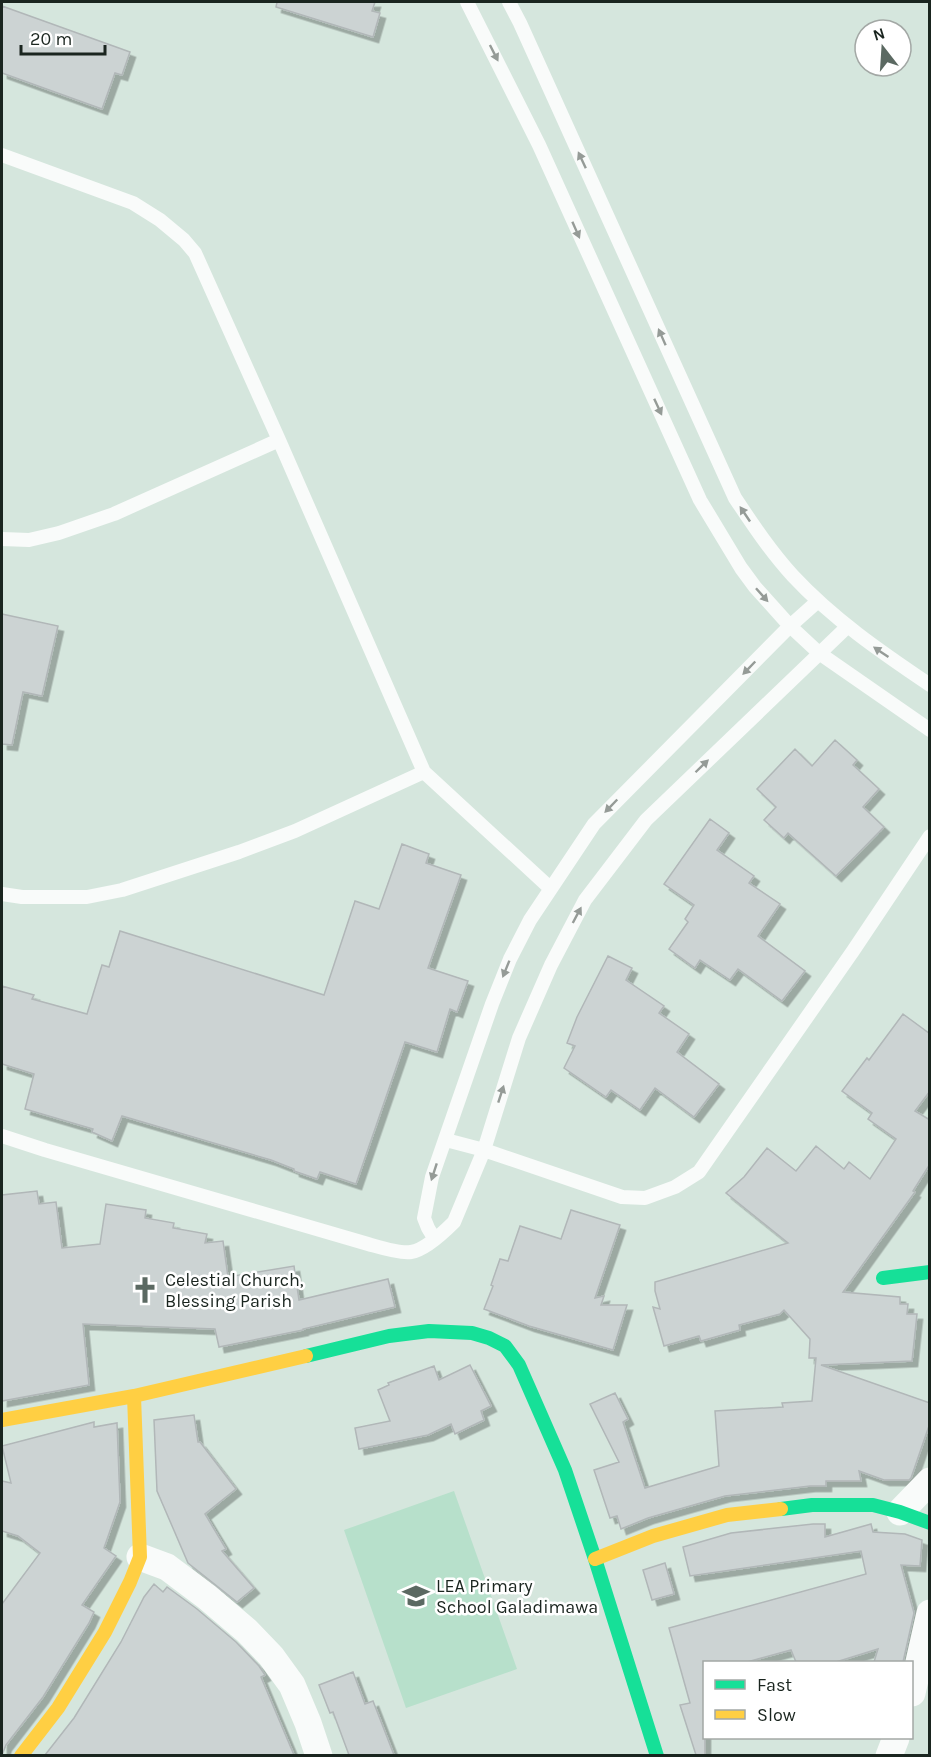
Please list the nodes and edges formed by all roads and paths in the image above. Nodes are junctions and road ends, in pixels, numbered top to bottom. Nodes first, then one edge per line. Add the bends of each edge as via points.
1 (467, 2) edge
2 (509, 2) edge
3 (2, 155) edge
4 (279, 440) junction
5 (2, 539) edge
6 (818, 601) junction
7 (790, 626) junction
8 (847, 627) junction
9 (819, 653) junction
10 (930, 685) edge
11 (930, 730) edge
12 (424, 772) junction
13 (930, 836) edge
14 (549, 888) junction
15 (2, 894) edge
16 (2, 1136) edge
17 (446, 1140) junction
18 (484, 1150) junction
19 (434, 1238) junction
20 (930, 1272) edge
21 (883, 1278) dead end
22 (134, 1396) junction
23 (2, 1420) edge
24 (930, 1481) edge
25 (900, 1512) junction
26 (930, 1523) edge
27 (140, 1557) junction
28 (595, 1558) junction
29 (930, 1613) edge
30 (913, 1689) edge
31 (895, 1739) edge
32 (21, 1755) edge
33 (319, 1755) edge
34 (657, 1755) edge
35 (889, 1755) edge

1 -> 7 lane via 538,145 700,500 741,568
6 -> 2 lane via 765,542 735,498
3 - 4 lane via 133,203 184,240 195,254
4 - 5 lane via 104,518 29,540
4 - 12 lane
6 - 7 lane
6 - 8 lane
7 - 9 lane
7 -> 14 lane via 594,824
8 - 9 lane
10 -> 8 lane
9 - 11 lane
18 -> 9 lane via 519,1038 585,900 646,820
12 - 14 lane
12 - 15 lane via 295,831 122,890 87,897
13 - 18 lane via 699,1172 658,1195 622,1197
14 -> 17 lane via 510,959
16 - 19 lane via 386,1248 408,1253
17 - 18 lane
17 -> 19 lane via 432,1177 424,1218
18 - 19 lane via 454,1222
20 - 21 street
22 - 23 street
22 - 27 street
22 - 28 street via 389,1336 429,1331 489,1338 505,1346 519,1365 565,1470
24 - 25 street
25 - 26 street
25 - 28 street via 873,1505 812,1505 727,1515
27 - 32 street via 105,1632 58,1708
27 - 33 street via 167,1567 199,1591 271,1656 292,1684
28 - 34 street
29 - 30 street
31 - 35 street

